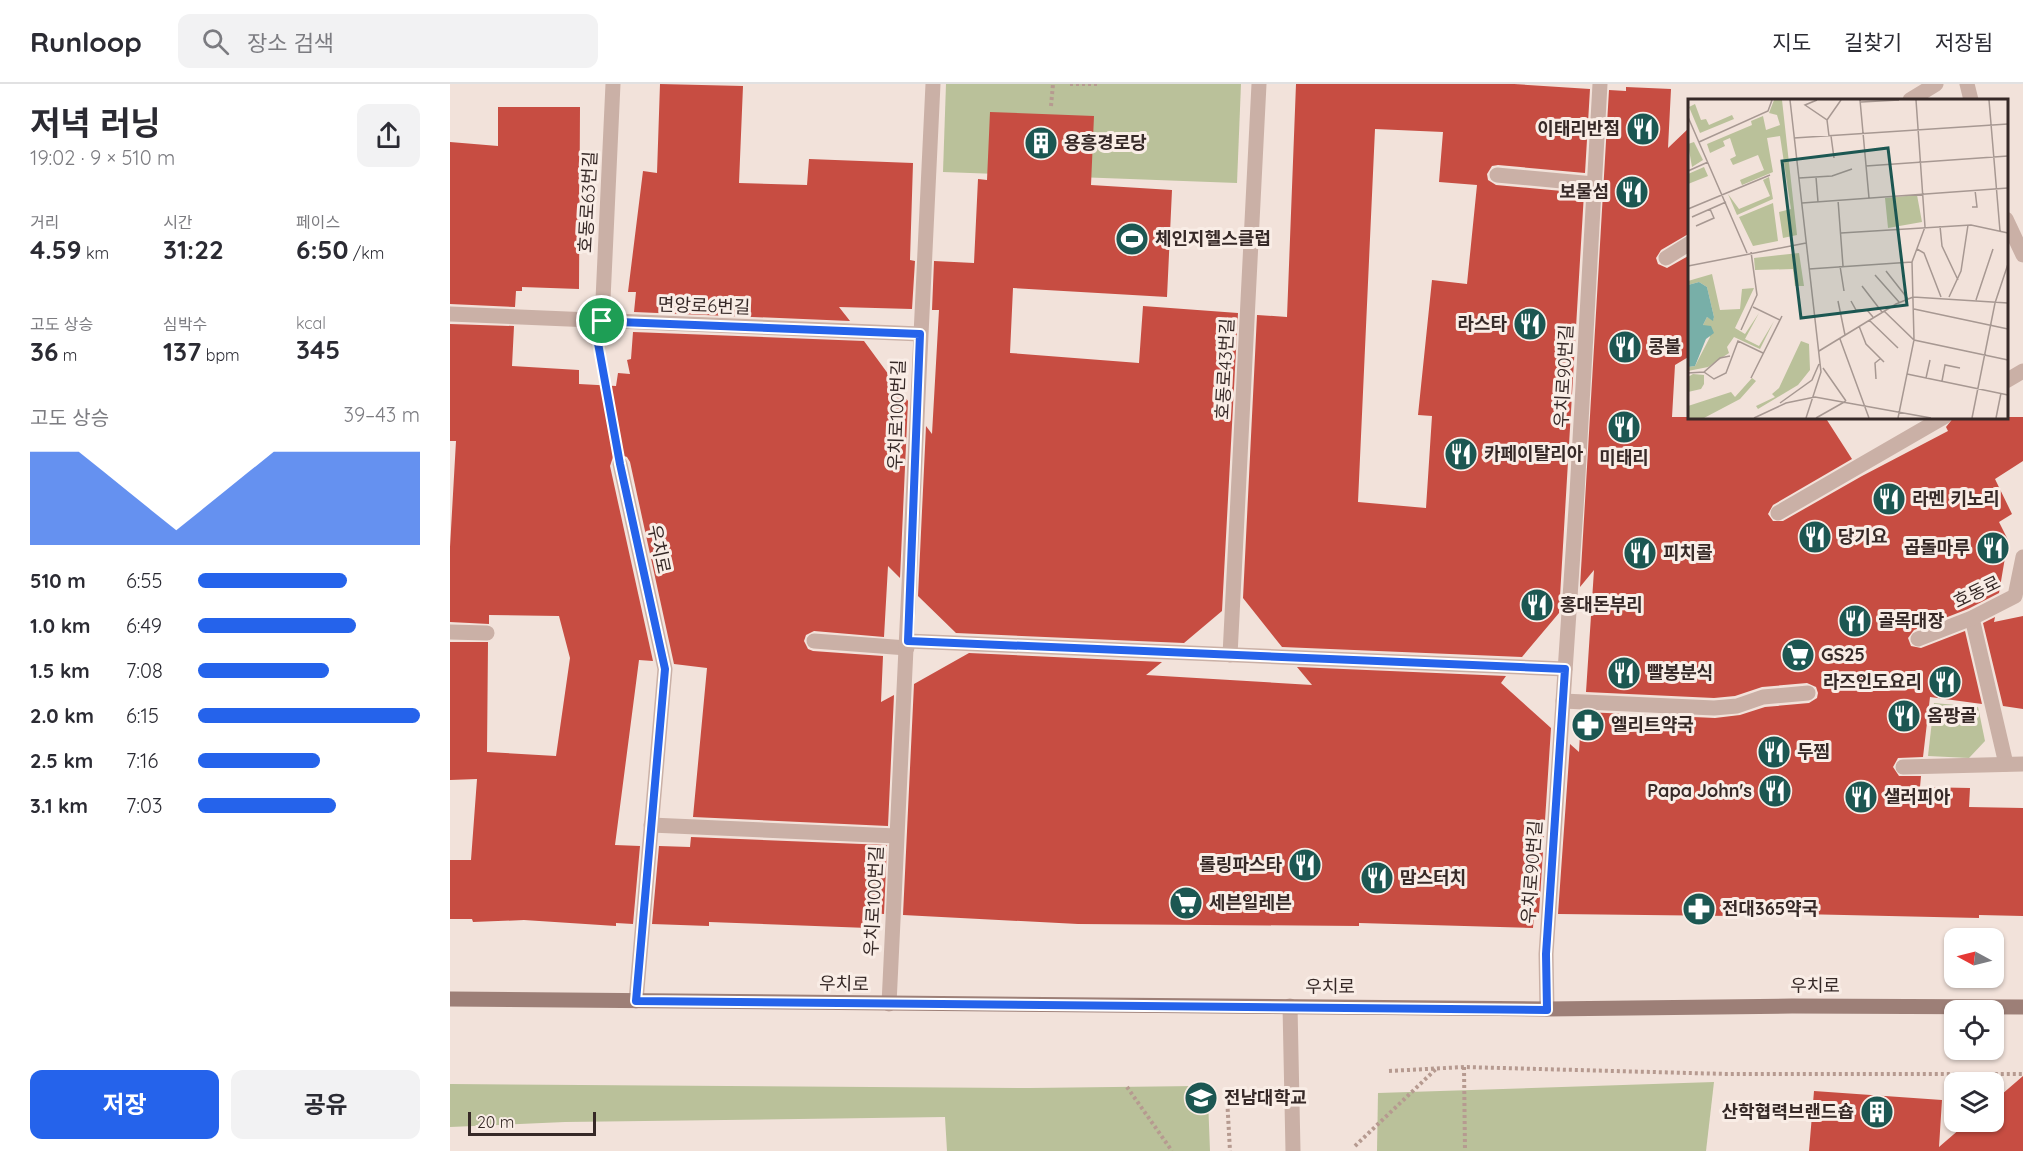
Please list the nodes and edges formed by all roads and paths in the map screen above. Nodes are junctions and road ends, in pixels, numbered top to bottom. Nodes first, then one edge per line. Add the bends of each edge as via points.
1 (613, 84) edge
2 (933, 84) edge
3 (1053, 84) edge
4 (1070, 84) edge
5 (1099, 84) edge
6 (1259, 84) edge
7 (1600, 84) edge
8 (1936, 84) edge
9 (1966, 84) edge
10 (1912, 99) edge
11 (1971, 99) edge
12 (1051, 106) dead end
13 (1497, 175) dead end
14 (1594, 184) junction
15 (2008, 221) edge
16 (1688, 244) edge
17 (2023, 255) edge
18 (1666, 258) dead end
19 (450, 314) edge
20 (598, 321) junction
21 (920, 334) junction
22 (2023, 371) edge
23 (2008, 380) edge
24 (1942, 418) edge
25 (620, 464) joint
26 (1778, 513) dead end
27 (2023, 557) edge
28 (1972, 618) junction
29 (450, 632) edge
30 (487, 633) dead end
31 (1918, 639) dead end
32 (814, 641) dead end
33 (908, 644) junction
34 (1230, 655) junction
35 (1565, 669) junction
36 (1808, 693) dead end
37 (1563, 701) junction
38 (2006, 764) junction
39 (2023, 764) edge
40 (1903, 767) dead end
41 (651, 825) junction
42 (896, 836) junction
43 (450, 999) edge
44 (636, 1001) junction
45 (888, 1004) junction
46 (1290, 1006) junction
47 (2023, 1007) edge
48 (1547, 1010) junction
49 (1464, 1067) junction
50 (1437, 1068) junction
51 (1389, 1071) dead end
52 (2023, 1074) edge
53 (1127, 1087) dead end
54 (1227, 1097) dead end
55 (1355, 1146) dead end
56 (1172, 1151) edge
57 (1230, 1151) edge
58 (1293, 1151) edge
59 (1465, 1151) edge

1 - 20 street, 호동로63번길
2 - 21 street, 우치로100번길
3 - 12 path
4 - 5 path
6 - 34 street, 호동로43번길
7 - 14 street, 우치로90번길
8 - 10 street
9 - 11 street
13 - 14 street
14 - 35 street, 우치로90번길
15 - 17 street
16 - 18 street
19 - 20 street, 면앙로6번길
20 - 21 street, 면앙로6번길
20 - 25 path
21 - 33 street, 우치로100번길
22 - 23 street
24 - 26 street
25 - 41 street, 우치로 via 665,669
27 - 28 street, 호동로 via 2015,596
28 - 31 street, 호동로
28 - 38 street
29 - 30 street
32 - 33 street
33 - 34 street
33 - 42 street, 우치로100번길
34 - 35 street
35 - 37 street, 우치로90번길
36 - 37 street via 1763,697 1737,706 1714,708
37 - 48 street, 우치로90번길 via 1546,954
38 - 39 street
38 - 40 street
41 - 42 street, 우치로100번길
41 - 44 street, 우치로
42 - 45 street, 우치로100번길
43 - 44 main road, 우치로
44 - 45 main road, 우치로
45 - 46 main road, 우치로
46 - 48 main road, 우치로
46 - 58 street
47 - 48 main road, 우치로
49 - 50 path
49 - 52 path via 1727,1074
49 - 59 path
50 - 51 path
50 - 55 path
53 - 56 path
54 - 57 path

